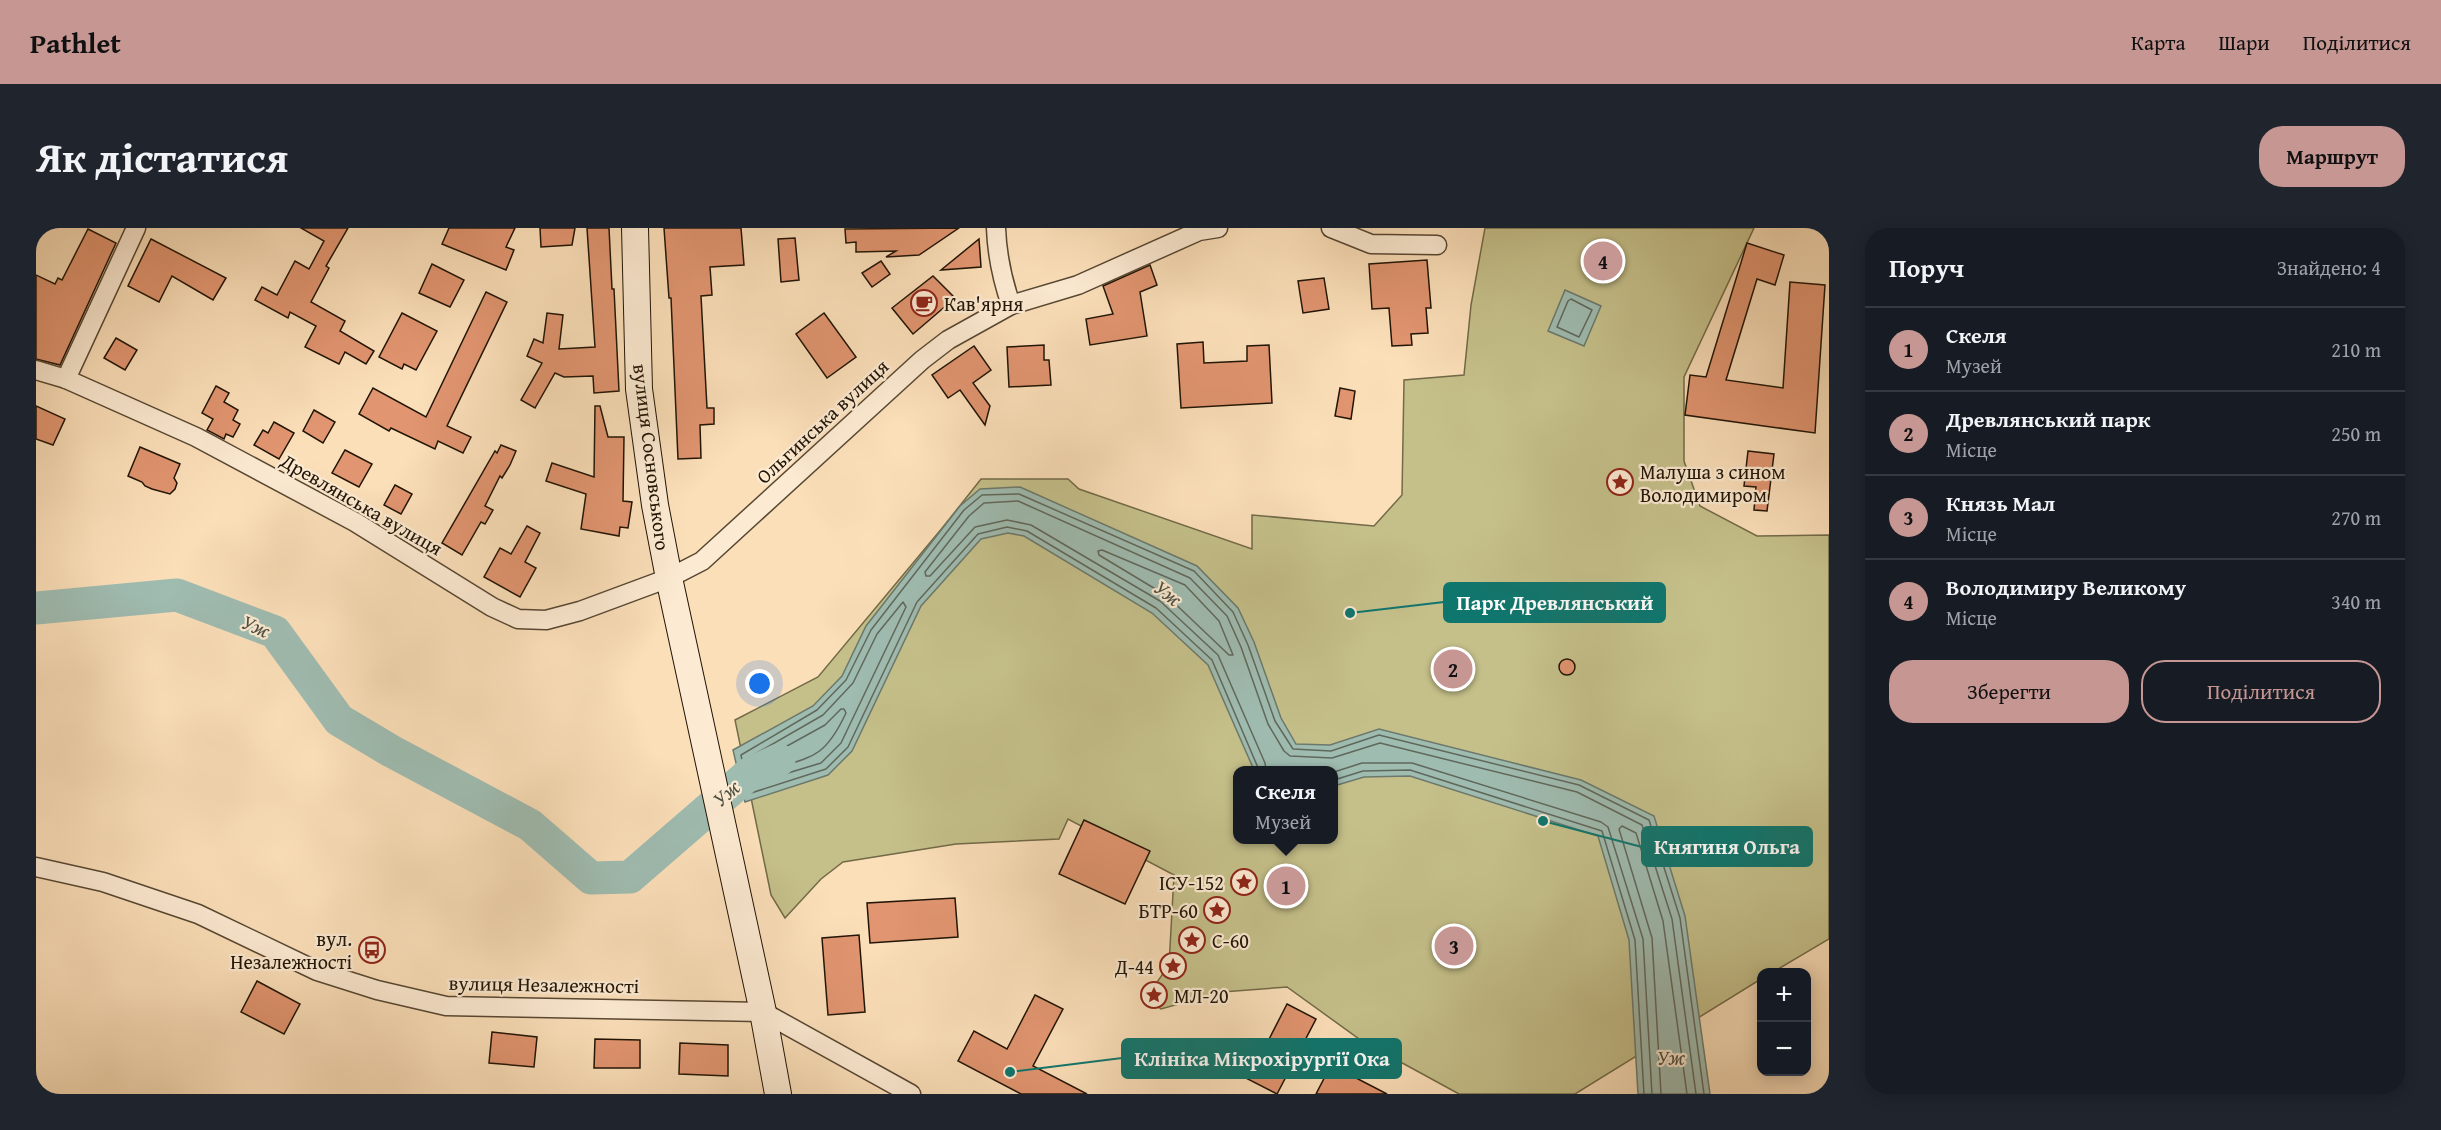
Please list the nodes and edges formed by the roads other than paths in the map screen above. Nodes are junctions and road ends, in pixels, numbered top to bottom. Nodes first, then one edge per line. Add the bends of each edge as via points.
1 (136, 228) edge
2 (635, 228) edge
3 (996, 228) edge
4 (1218, 228) edge
5 (1331, 228) edge
6 (1437, 245) dead end
7 (1011, 305) junction
8 (36, 370) edge
9 (66, 379) junction
10 (669, 578) junction
11 (36, 867) edge
12 (763, 1012) junction
13 (778, 1094) edge
14 (911, 1094) edge

1 - 9 street
2 - 10 street, вулиця Сосновського via 639,389
3 - 7 street via 997,254
4 - 7 street, Ольгинська вулиця via 1199,231 1078,285
5 - 6 street via 1371,244
7 - 10 street, Ольгинська вулиця via 948,340 922,360 702,561
8 - 9 street, Древлянська вулиця
9 - 10 street, Древлянська вулиця via 196,437 355,522 518,619 546,620 580,611
10 - 12 street, вулиця Сосновського
11 - 12 street, вулиця Незалежності via 102,882 198,914 317,971 446,1006
12 - 13 street
12 - 14 street, вулиця Незалежності

